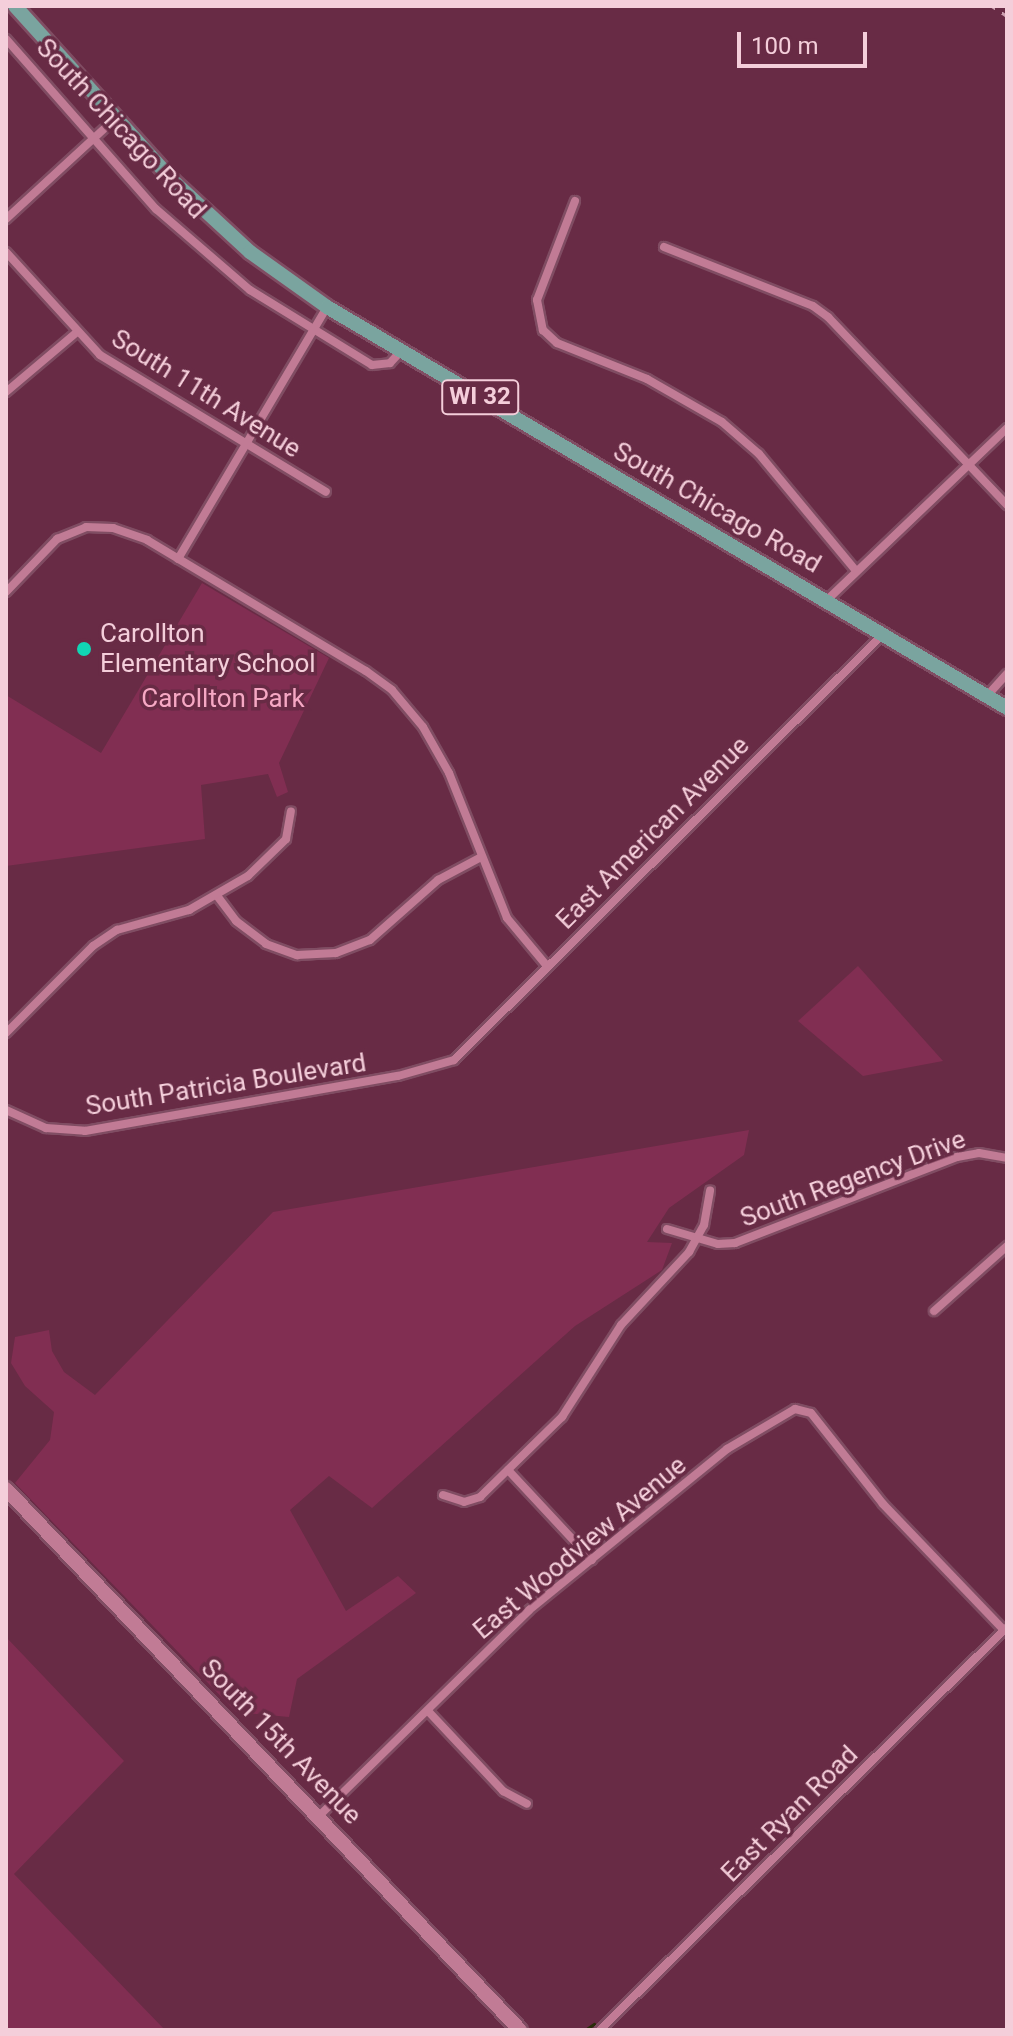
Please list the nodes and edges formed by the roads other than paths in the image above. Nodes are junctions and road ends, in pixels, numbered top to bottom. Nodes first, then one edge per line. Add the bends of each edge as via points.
1 (15, 6) edge
2 (6, 39) edge
3 (116, 118) junction
4 (96, 140) junction
5 (575, 201) dead end
6 (6, 219) edge
7 (664, 247) dead end
8 (6, 252) edge
9 (327, 307) junction
10 (314, 329) junction
11 (77, 332) junction
12 (401, 351) junction
13 (6, 392) edge
14 (1007, 428) edge
15 (246, 443) junction
16 (968, 465) junction
17 (326, 492) dead end
18 (1007, 505) edge
19 (178, 559) junction
20 (856, 571) junction
21 (6, 592) edge
22 (826, 601) junction
23 (882, 635) junction
24 (1007, 674) edge
25 (986, 697) junction
26 (1007, 708) edge
27 (291, 811) dead end
28 (481, 857) junction
29 (218, 897) junction
30 (547, 966) junction
31 (6, 1033) edge
32 (454, 1060) joint
33 (6, 1110) edge
34 (1007, 1158) edge
35 (710, 1191) dead end
36 (667, 1229) dead end
37 (697, 1239) junction
38 (1007, 1246) edge
39 (934, 1311) dead end
40 (508, 1470) junction
41 (6, 1489) edge
42 (443, 1495) dead end
43 (592, 1560) junction
44 (1005, 1628) edge
45 (428, 1711) junction
46 (527, 1804) dead end
47 (319, 1816) junction
48 (520, 2030) edge
49 (600, 2030) edge

1 - 3 main road, South Chicago Road / WI 32
2 - 4 street, South Chicago Road
3 - 4 street
3 - 9 main road, South Chicago Road / WI 32 via 250,252
4 - 6 street
4 - 10 street, South Chicago Road via 156,209 206,254 250,290
5 - 20 street via 537,300 539,323 548,335 658,384 722,422 759,454
7 - 16 street via 813,306
8 - 11 street, South 11th Avenue
9 - 10 street
9 - 12 main road, South Chicago Road / WI 32
10 - 12 street, South Chicago Road via 372,365 390,363
10 - 15 street
11 - 13 street
11 - 15 street, South 11th Avenue via 100,355
12 - 22 main road, South Chicago Road / WI 32
14 - 16 street
15 - 17 street, South 11th Avenue
15 - 19 street
16 - 18 street
16 - 20 street
19 - 21 street via 126,531 86,527 44,549
19 - 28 street via 311,635 392,690 412,711 449,773
20 - 22 street
22 - 23 main road, South Chicago Road / WI 32
23 - 25 main road, South Chicago Road / WI 32
23 - 30 street, East American Avenue
24 - 25 street
25 - 26 main road, South Chicago Road / WI 32
27 - 29 street via 286,839
28 - 29 street via 438,880 370,940 336,953 297,955 266,944 236,921
28 - 30 street via 507,918
29 - 31 street via 117,930
30 - 32 street, East American Avenue
32 - 33 street, South Patricia Boulevard via 398,1076 85,1131 46,1128
34 - 37 street, South Regency Drive via 971,1153 753,1238 726,1244
35 - 37 street
36 - 37 street, South Regency Drive
37 - 40 street via 614,1334 562,1417
38 - 39 street
40 - 42 street via 474,1501
40 - 43 street
41 - 47 street, South 15th Avenue
43 - 44 street, East Woodview Avenue via 745,1436 795,1409 814,1416 883,1504
43 - 45 street, East Woodview Avenue via 529,1610
44 - 49 street, East Ryan Road
45 - 46 street via 503,1791
45 - 47 street, East Woodview Avenue
47 - 48 street, South 15th Avenue

